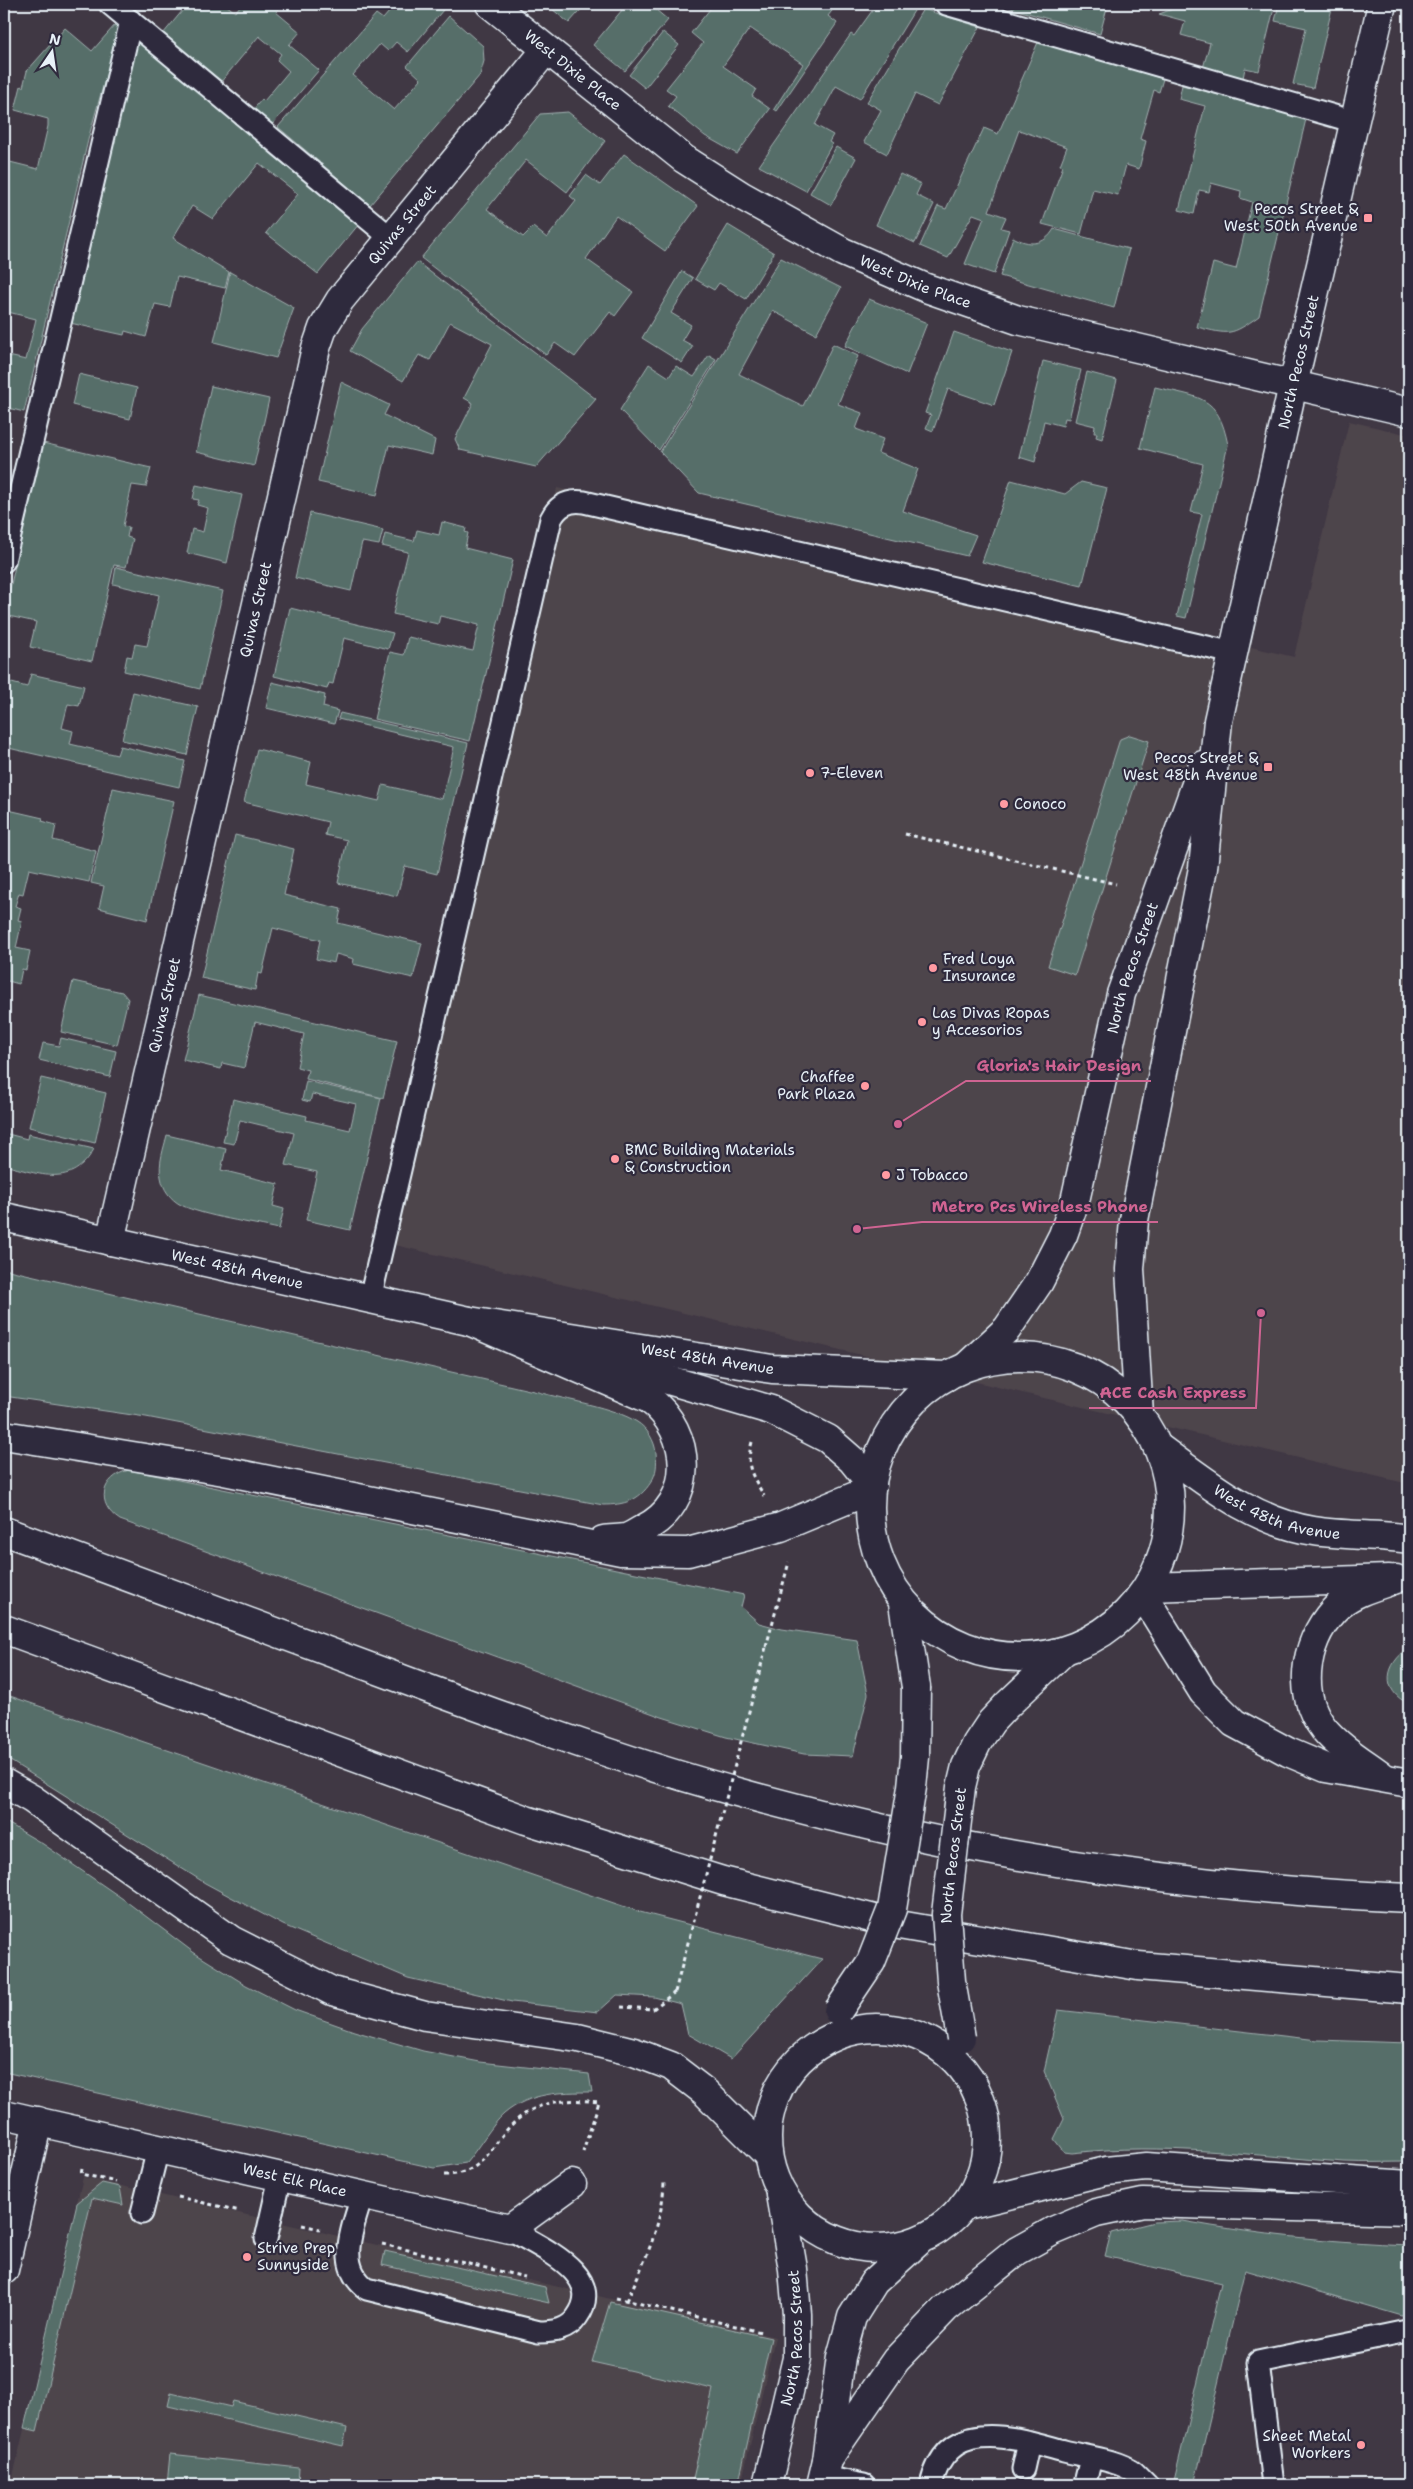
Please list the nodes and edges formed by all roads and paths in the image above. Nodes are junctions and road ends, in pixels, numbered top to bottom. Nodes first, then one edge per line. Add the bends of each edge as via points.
1 (110, 4) edge
2 (490, 4) edge
3 (946, 4) edge
4 (1382, 4) edge
5 (131, 21) junction
6 (546, 50) junction
7 (1354, 122) junction
8 (391, 238) junction
9 (1293, 385) junction
10 (1409, 412) edge
11 (4, 561) edge
12 (1233, 652) junction
13 (1218, 721) junction
14 (905, 834) dead end
15 (1116, 884) dead end
16 (4, 1217) edge
17 (110, 1241) junction
18 (370, 1299) junction
19 (469, 1321) junction
20 (956, 1371) junction
21 (1139, 1415) junction
22 (4, 1435) edge
23 (1158, 1447) junction
24 (747, 1458) dead end
25 (871, 1487) junction
26 (766, 1500) dead end
27 (4, 1531) edge
28 (566, 1539) junction
29 (1409, 1539) edge
30 (790, 1556) dead end
31 (1403, 1579) edge
32 (1146, 1591) junction
33 (904, 1603) junction
34 (4, 1629) edge
35 (1063, 1652) junction
36 (1398, 1781) edge
37 (4, 1783) edge
38 (1409, 1898) edge
39 (1409, 1989) edge
40 (621, 2007) dead end
41 (803, 2056) junction
42 (978, 2095) junction
43 (4, 2114) edge
44 (38, 2121) junction
45 (158, 2149) junction
46 (768, 2155) junction
47 (81, 2174) dead end
48 (438, 2176) dead end
49 (280, 2177) junction
50 (664, 2181) dead end
51 (572, 2184) joint
52 (1409, 2185) edge
53 (148, 2190) junction
54 (779, 2190) junction
55 (362, 2196) junction
56 (963, 2206) junction
57 (1409, 2210) edge
58 (142, 2213) dead end
59 (270, 2218) junction
60 (510, 2229) junction
61 (351, 2237) junction
62 (266, 2239) dead end
63 (921, 2239) junction
64 (4, 2270) edge
65 (526, 2277) dead end
66 (584, 2291) junction
67 (627, 2301) junction
68 (1407, 2331) dead end
69 (767, 2333) dead end
70 (1030, 2442) junction
71 (1090, 2458) junction
72 (1023, 2469) dead end
73 (824, 2474) edge
74 (1085, 2483) dead end
75 (767, 2485) edge
76 (864, 2485) edge
77 (931, 2485) edge
78 (1147, 2485) edge
79 (1273, 2485) edge

1 - 5 lane
2 - 6 main road, West Dixie Place
3 - 7 lane
4 - 7 main road, North Pecos Street
5 - 8 lane
5 - 11 lane
6 - 8 main road, Quivas Street
6 - 9 main road, West Dixie Place via 684,159 750,201 843,252 926,288 1018,320
7 - 9 main road, North Pecos Street
8 - 17 main road, Quivas Street via 340,300 316,348
9 - 10 main road, West Dixie Place
9 - 12 main road, North Pecos Street
12 - 13 main road, North Pecos Street
12 - 18 lane via 584,502 568,502 561,506 551,519
13 - 20 main road, North Pecos Street via 1121,994 1075,1201 1063,1235 1039,1282 1007,1330
13 - 21 main road, North Pecos Street via 1203,868 1134,1220 1130,1269
14 - 15 path
16 - 17 main road, West 48th Avenue
17 - 18 main road, West 48th Avenue
18 - 19 main road, West 48th Avenue
19 - 20 main road, West 48th Avenue via 772,1369
19 - 25 main road, West 48th Avenue via 772,1410 828,1440 852,1460
19 - 28 main road via 648,1399 668,1417 679,1437 683,1458 682,1480 674,1500 662,1516 627,1538
20 - 21 main road via 1003,1358 1042,1358 1079,1369 1112,1388
20 - 25 main road via 930,1386 900,1415 880,1450
21 - 23 main road
22 - 28 main road via 224,1471
23 - 29 main road, West 48th Avenue via 1234,1500 1276,1522 1315,1531
23 - 32 main road via 1169,1481 1171,1518 1164,1553
24 - 26 path via 750,1471
25 - 28 main road via 782,1527 688,1552 622,1551
25 - 33 main road via 872,1538 884,1572
27 - 38 main road via 558,1735 742,1794 921,1837 1068,1865 1220,1885
30 - 40 path, bridge via 675,1992 652,2009
31 - 32 main road
31 - 36 main road via 1362,1591 1341,1604 1320,1628 1307,1663 1307,1686 1323,1728 1338,1744
32 - 35 main road via 1120,1620 1094,1639
32 - 36 main road via 1203,1692 1234,1723 1326,1768
33 - 35 main road via 936,1632 976,1651 1020,1658
33 - 41 main road, bridge via 916,1687 915,1757 892,1909 871,1962
34 - 39 main road via 526,1820 732,1884 899,1925 1138,1966
35 - 42 main road, North Pecos Street, bridge via 991,1722 966,1766 960,1787 946,1914 951,1981 961,2038
37 - 46 main road via 32,1799 231,1940 332,1991 425,2016 578,2038 671,2066 705,2092
41 - 42 main road via 818,2045 851,2031 869,2028 905,2032 938,2047 952,2059 965,2072
41 - 46 main road via 790,2069 773,2101 766,2137
42 - 56 main road via 986,2127 986,2152 980,2176
43 - 44 main road, West Elk Place
44 - 45 main road, West Elk Place
44 - 64 main road
45 - 49 main road, West Elk Place
45 - 53 lane
46 - 54 main road
47 - 53 path
48 - 51 path via 472,2171 518,2119 534,2109 554,2101 599,2102
49 - 55 main road, West Elk Place
49 - 59 lane
50 - 67 path via 664,2204 657,2231
51 - 60 main road
52 - 56 main road via 1146,2167 1106,2171
53 - 58 lane
53 - 59 path
54 - 63 main road via 800,2217 826,2236 841,2242 857,2247 889,2248
54 - 75 main road, North Pecos Street via 798,2314 796,2358
55 - 60 main road, West Elk Place
55 - 61 lane
56 - 63 main road via 944,2226
57 - 73 main road via 1143,2203 1096,2213 1053,2231 1017,2251 946,2308 896,2360
59 - 61 path
59 - 62 lane
60 - 66 lane via 570,2265 578,2274
61 - 65 path
61 - 66 lane via 348,2250 351,2272 367,2289 530,2329 551,2332 574,2322 581,2311
63 - 73 main road via 874,2282 852,2317 838,2377
66 - 67 path
67 - 69 path
68 - 79 lane via 1258,2362
70 - 71 lane
70 - 72 lane
70 - 77 lane via 990,2435 972,2438 944,2457 934,2472
71 - 74 lane
71 - 78 lane via 1133,2471
73 - 76 lane

